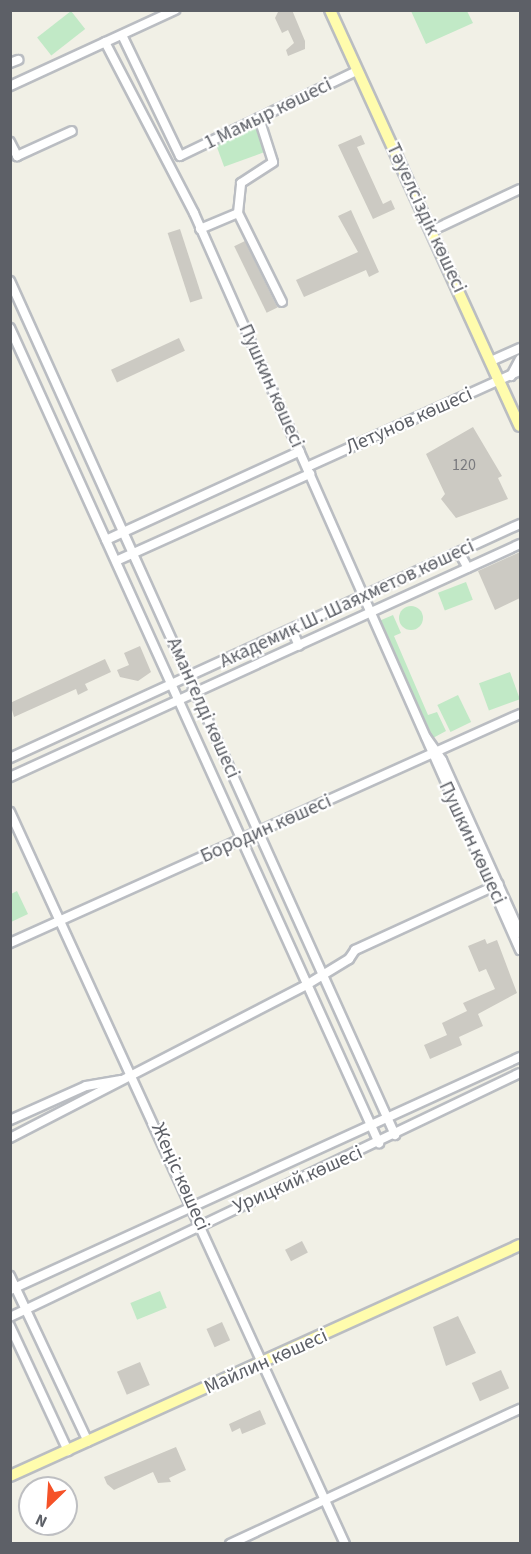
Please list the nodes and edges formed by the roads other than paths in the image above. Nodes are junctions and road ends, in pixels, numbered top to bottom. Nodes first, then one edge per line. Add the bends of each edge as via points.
1 (175, 10) edge
2 (330, 10) edge
3 (122, 35) junction
4 (105, 42) junction
5 (357, 71) junction
6 (10, 86) edge
7 (259, 118) junction
8 (72, 131) dead end
9 (10, 142) edge
10 (520, 189) edge
11 (238, 213) junction
12 (200, 229) junction
13 (433, 230) junction
14 (10, 281) edge
15 (282, 302) dead end
16 (10, 328) edge
17 (520, 348) edge
18 (520, 359) edge
19 (491, 361) junction
20 (520, 371) edge
21 (505, 378) junction
22 (520, 426) edge
23 (300, 451) junction
24 (308, 470) junction
25 (520, 524) edge
26 (123, 532) junction
27 (106, 540) junction
28 (520, 544) edge
29 (133, 552) junction
30 (459, 552) junction
31 (116, 561) junction
32 (468, 568) junction
33 (362, 598) junction
34 (368, 613) junction
35 (292, 630) junction
36 (299, 646) junction
37 (189, 678) junction
38 (172, 685) junction
39 (196, 693) junction
40 (179, 701) junction
41 (520, 714) edge
42 (433, 753) junction
43 (10, 758) edge
44 (10, 777) edge
45 (10, 812) edge
46 (258, 832) junction
47 (242, 839) junction
48 (496, 885) junction
49 (62, 920) junction
50 (520, 933) edge
51 (10, 943) edge
52 (520, 950) edge
53 (321, 973) junction
54 (308, 984) junction
55 (520, 1057) edge
56 (133, 1072) junction
57 (520, 1073) edge
58 (120, 1080) junction
59 (387, 1118) junction
60 (10, 1120) edge
61 (371, 1124) junction
62 (395, 1135) junction
63 (10, 1138) edge
64 (379, 1143) junction
65 (192, 1205) junction
66 (201, 1224) junction
67 (520, 1245) edge
68 (10, 1276) edge
69 (13, 1289) edge
70 (26, 1310) junction
71 (10, 1317) edge
72 (10, 1326) edge
73 (264, 1363) junction
74 (520, 1409) edge
75 (88, 1442) junction
76 (68, 1451) junction
77 (10, 1476) edge
78 (326, 1500) junction
79 (230, 1544) edge
80 (345, 1544) edge

1 - 3 street
2 - 5 main road, Тәуелсіздік көшесі
3 - 4 street
3 - 7 street, 1 Мамыр көшесі via 180,156
4 - 6 street
4 - 12 street, Пушкин көшесі
5 - 7 street, 1 Мамыр көшесі
5 - 13 main road, Тәуелсіздік көшесі
7 - 11 street via 273,162 241,183
8 - 9 street via 17,156
10 - 13 street
11 - 12 street
11 - 15 street
12 - 23 street, Пушкин көшесі
13 - 19 main road, Тәуелсіздік көшесі
14 - 26 street, Амангелді көшесі
16 - 27 street, Амангелді көшесі
17 - 19 street
18 - 21 street
19 - 21 main road, Тәуелсіздік көшесі
20 - 21 street, Летунов көшесі
21 - 22 main road, Тәуелсіздік көшесі
21 - 24 street, Летунов көшесі
23 - 24 street, Пушкин көшесі
23 - 26 street
24 - 29 street, Летунов көшесі
24 - 33 street, Пушкин көшесі
25 - 30 street, Академик Ш. Шаяхметов көшесі
26 - 27 street
26 - 29 street, Амангелді көшесі
27 - 31 street, Амангелді көшесі
28 - 32 street, Академик Ш. Шаяхметов көшесі
29 - 31 street, Летунов көшесі
29 - 37 street, Амангелді көшесі
30 - 32 street
30 - 33 street, Академик Ш. Шаяхметов көшесі
31 - 38 street, Амангелді көшесі
32 - 34 street, Академик Ш. Шаяхметов көшесі
33 - 34 street, Пушкин көшесі
33 - 35 street, Академик Ш. Шаяхметов көшесі
34 - 36 street, Академик Ш. Шаяхметов көшесі
34 - 42 street, Пушкин көшесі
35 - 36 street
35 - 37 street, Академик Ш. Шаяхметов көшесі
36 - 39 street, Академик Ш. Шаяхметов көшесі
37 - 38 street, Академик Ш. Шаяхметов көшесі
37 - 39 street, Амангелді көшесі
38 - 40 street, Амангелді көшесі
38 - 43 street, Академик Ш. Шаяхметов көшесі
39 - 40 street, Академик Ш. Шаяхметов көшесі
39 - 46 street, Амангелді көшесі
40 - 44 street, Академик Ш. Шаяхметов көшесі
40 - 47 street, Амангелді көшесі
41 - 42 street, Бородин көшесі
42 - 46 street, Бородин көшесі
42 - 48 street, Пушкин көшесі
45 - 49 street, Жеңіс көшесі
46 - 47 street, Бородин көшесі
46 - 53 street, Амангелді көшесі
47 - 49 street, Бородин көшесі
47 - 54 street, Амангелді көшесі
48 - 50 street, Пушкин көшесі
48 - 52 street, Пушкин көшесі
48 - 53 street via 355,950 349,959
49 - 51 street, Бородин көшесі
49 - 56 street, Жеңіс көшесі
53 - 54 street
53 - 59 street, Амангелді көшесі
54 - 56 street
54 - 61 street, Амангелді көшесі
55 - 59 street, Урицкий көшесі
56 - 58 street
56 - 65 street, Жеңіс көшесі
57 - 62 street, Урицкий көшесі
58 - 60 street via 86,1086
58 - 63 street
59 - 61 street, Урицкий көшесі
59 - 62 street, Амангелді көшесі
61 - 64 street, Амангелді көшесі
61 - 65 street, Урицкий көшесі
62 - 64 street, Урицкий көшесі
64 - 66 street, Урицкий көшесі
65 - 66 street, Жеңіс көшесі
65 - 69 street, Урицкий көшесі
66 - 70 street, Урицкий көшесі
66 - 73 street, Жеңіс көшесі
67 - 73 main road, Майлин көшесі
68 - 69 street
69 - 70 street
70 - 71 street, Урицкий көшесі
70 - 75 street
72 - 76 street
73 - 75 main road, Майлин көшесі
73 - 78 street, Жеңіс көшесі
74 - 78 street
75 - 76 main road, Майлин көшесі
76 - 77 main road, Майлин көшесі
78 - 79 street
78 - 80 street, Жеңіс көшесі

